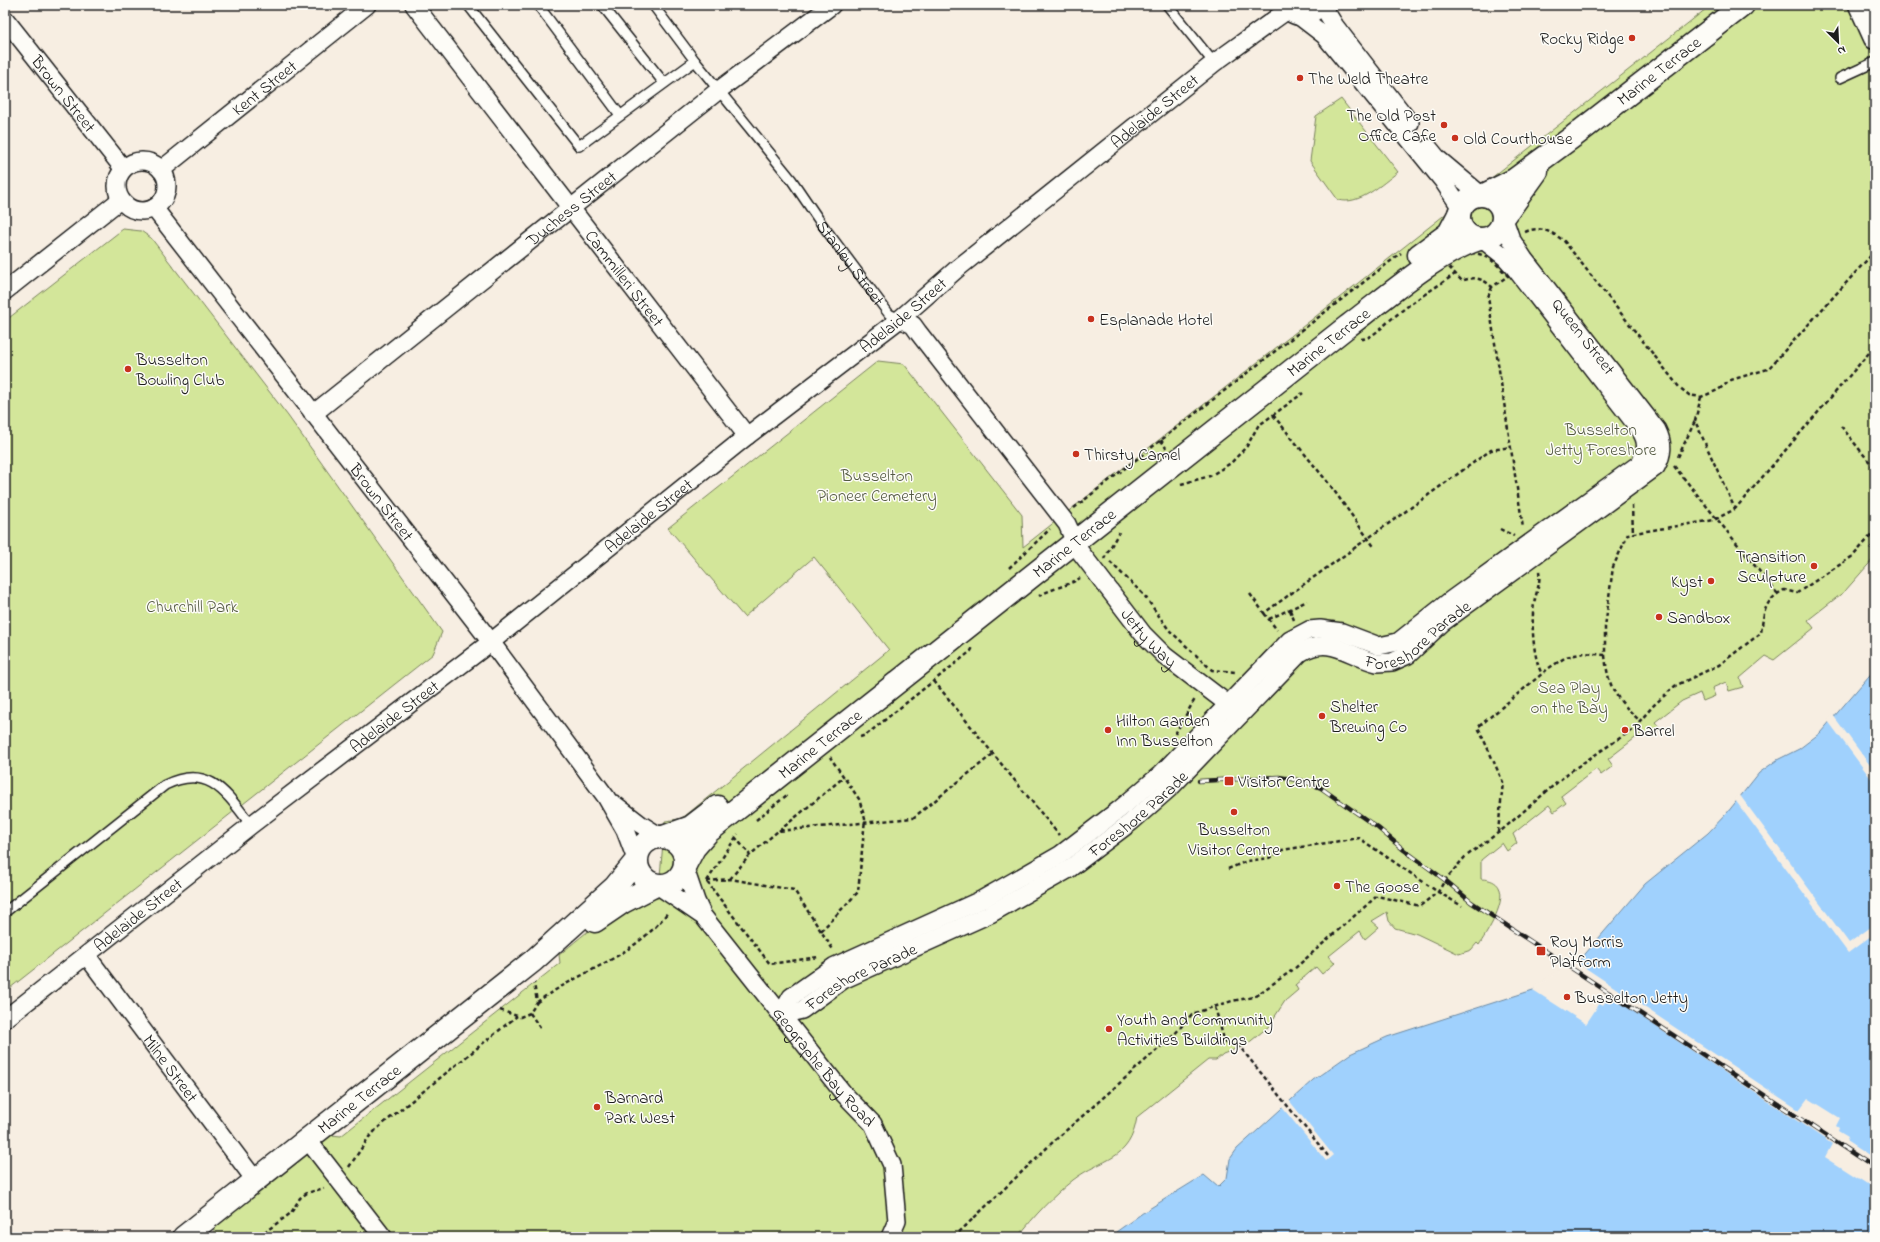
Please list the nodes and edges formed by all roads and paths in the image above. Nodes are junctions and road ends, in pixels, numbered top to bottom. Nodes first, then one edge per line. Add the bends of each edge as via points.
1 (367, 5) edge
2 (414, 5) edge
3 (468, 5) edge
4 (538, 5) edge
5 (602, 5) edge
6 (653, 5) edge
7 (832, 5) edge
8 (1167, 5) edge
9 (1318, 5) edge
10 (1322, 5) edge
11 (1743, 5) edge
12 (1860, 5) edge
13 (1873, 5) edge
14 (1290, 9) edge
15 (1875, 10) edge
16 (5, 19) edge
17 (1875, 38) edge
18 (695, 61) junction
19 (1875, 62) edge
20 (1214, 63) junction
21 (1840, 78) dead end
22 (664, 83) junction
23 (719, 90) junction
24 (620, 115) junction
25 (1574, 136) junction
26 (123, 168) junction
27 (161, 170) junction
28 (1482, 195) junction
29 (120, 200) junction
30 (154, 208) junction
31 (572, 208) junction
32 (1460, 211) junction
33 (1504, 218) junction
34 (1480, 239) junction
35 (1512, 239) junction
36 (1875, 251) edge
37 (1508, 276) junction
38 (1512, 282) dead end
39 (1492, 287) junction
40 (5, 290) edge
41 (900, 319) junction
42 (1875, 346) edge
43 (1303, 393) dead end
44 (1701, 397) junction
45 (313, 414) junction
46 (1273, 415) junction
47 (1841, 426) dead end
48 (747, 436) junction
49 (1511, 446) junction
50 (1646, 447) joint
51 (1662, 452) joint
52 (1674, 466) dead end
53 (1875, 469) edge
54 (1177, 485) dead end
55 (1735, 509) junction
56 (1717, 518) junction
57 (1122, 526) dead end
58 (1500, 529) dead end
59 (1875, 531) edge
60 (1072, 536) junction
61 (1368, 538) junction
62 (1528, 547) junction
63 (1375, 548) dead end
64 (1099, 562) junction
65 (1250, 594) dead end
66 (1778, 594) junction
67 (1037, 597) dead end
68 (1307, 601) dead end
69 (1264, 613) junction
70 (1268, 619) junction
71 (1278, 631) dead end
72 (976, 641) dead end
73 (491, 642) junction
74 (1605, 655) junction
75 (1212, 670) junction
76 (1238, 672) dead end
77 (1542, 674) junction
78 (934, 681) junction
79 (1203, 685) junction
80 (1233, 710) junction
81 (1640, 721) junction
82 (854, 739) dead end
83 (1172, 740) dead end
84 (834, 751) dead end
85 (993, 754) junction
86 (829, 755) junction
87 (823, 760) dead end
88 (844, 777) junction
89 (790, 791) dead end
90 (606, 797) junction
91 (755, 821) dead end
92 (864, 822) junction
93 (251, 825) junction
94 (743, 830) dead end
95 (778, 831) junction
96 (1498, 833) junction
97 (662, 837) junction
98 (735, 837) junction
99 (1057, 840) dead end
100 (750, 855) junction
101 (636, 860) junction
102 (685, 866) junction
103 (1228, 869) dead end
104 (730, 879) junction
105 (707, 881) junction
106 (657, 885) junction
107 (1438, 892) junction
108 (684, 893) junction
109 (1462, 906) dead end
110 (5, 912) edge
111 (821, 932) junction
112 (840, 948) dead end
113 (834, 951) junction
114 (828, 954) dead end
115 (87, 956) junction
116 (823, 957) dead end
117 (533, 960) junction
118 (480, 1002) junction
119 (537, 1002) junction
120 (1215, 1007) junction
121 (530, 1013) junction
122 (782, 1015) junction
123 (517, 1016) junction
124 (5, 1019) edge
125 (540, 1028) dead end
126 (306, 1139) junction
127 (1328, 1156) dead end
128 (337, 1178) junction
129 (254, 1180) junction
130 (184, 1237) edge
131 (258, 1237) edge
132 (383, 1237) edge
133 (890, 1237) edge
134 (954, 1237) edge

1 - 27 street, Kent Street
2 - 31 street, Cammilleri Street
3 - 24 lane via 579,146
4 - 24 lane
5 - 22 lane
6 - 18 lane, Stanley Street
7 - 23 street, Duchess Street
8 - 20 lane
9 - 14 street via 1309,13 1303,14
10 - 28 street via 1335,26 1438,159
11 - 25 street, Marine Terrace
12 - 17 street
13 - 15 street
14 - 20 street, Adelaide Street
14 - 32 street via 1324,35 1443,181
16 - 26 street, Brown Street
18 - 22 lane
18 - 23 lane, Stanley Street
19 - 21 lane
20 - 41 street, Adelaide Street via 958,268
22 - 24 lane
23 - 31 street, Duchess Street
23 - 41 lane, Stanley Street via 790,179 889,314
25 - 28 street, Marine Terrace via 1514,180
25 - 33 street, Marine Terrace via 1539,168
26 - 27 street via 130,163 146,161
26 - 29 street via 116,184
27 - 30 street via 166,177 167,187 161,203
28 - 32 street via 1469,198
28 - 33 street via 1498,202
29 - 30 street via 134,211
29 - 40 street
30 - 45 street, Brown Street
31 - 45 street, Duchess Street
31 - 48 street, Cammilleri Street
32 - 34 street via 1459,220 1464,231
32 - 60 street, Marine Terrace via 1449,233 1342,313
33 - 34 street via 1499,231
33 - 35 street, Queen Street
34 - 50 street, Queen Street via 1514,267 1640,430
34 - 60 street, Marine Terrace via 1459,246 1439,258
35 - 44 path via 1532,228 1551,231 1564,242 1679,387 1689,394
35 - 51 street, Queen Street via 1524,259 1657,430
36 - 44 path via 1768,369 1731,380 1718,390
37 - 38 path
37 - 39 path
37 - 39 path via 1488,257 1479,253 1446,264 1462,281 1478,278
39 - 49 path via 1488,297
41 - 48 street, Adelaide Street
41 - 60 street, Stanley Street via 916,328
42 - 55 path
43 - 46 path
44 - 55 path via 1695,421
45 - 73 street, Brown Street
46 - 54 path via 1258,426 1247,446 1231,463 1210,476
46 - 61 path
47 - 53 path
48 - 73 street, Adelaide Street
49 - 61 path via 1491,450
49 - 62 path
50 - 62 street, Foreshore Parade via 1642,459 1634,468
51 - 62 street, Foreshore Parade via 1656,467 1650,472
52 - 56 path
55 - 56 path
56 - 66 path
56 - 74 path via 1628,534 1613,567 1605,627
57 - 64 path
58 - 62 path
59 - 66 path via 1853,556 1797,593 1784,590
60 - 64 street, Jetty Way
60 - 97 street, Marine Terrace via 699,821 681,832
60 - 102 street, Marine Terrace via 708,832 694,848
61 - 63 path
61 - 69 path
62 - 77 path via 1540,580 1533,618 1537,663
62 - 80 street, Foreshore Parade via 1393,644 1372,645 1331,629 1309,630 1299,634 1283,647
64 - 67 path via 1073,583 1049,590
64 - 75 path via 1144,595 1169,630
64 - 79 street, Jetty Way via 1143,634 1165,656
65 - 69 path
66 - 81 path via 1771,597 1764,612 1761,633 1719,665 1675,686
68 - 70 path
69 - 70 path
70 - 71 path
72 - 78 path via 972,652
73 - 90 street, Brown Street
73 - 93 street, Adelaide Street
74 - 77 path via 1584,653 1566,657
74 - 81 path via 1607,676 1618,700
75 - 76 path
75 - 79 path
77 - 96 path via 1478,727 1503,782
78 - 82 path via 866,735
78 - 85 path
79 - 80 street, Jetty Way
79 - 83 path
80 - 122 street, Foreshore Parade via 1149,807 1069,869 990,914 843,980 802,1010
81 - 96 path via 1632,730 1568,772
84 - 86 path
85 - 92 path via 913,818
85 - 99 path via 1061,837
86 - 87 path
86 - 88 path
88 - 92 path via 859,799
88 - 95 path
89 - 91 path
90 - 97 street, Brown Street via 640,824
90 - 101 street, Brown Street via 625,830
92 - 95 path
92 - 111 path via 858,892
93 - 110 lane via 222,788 214,783 194,777 174,780
93 - 115 street, Adelaide Street
94 - 98 path
95 - 100 path
96 - 107 path via 1465,857
97 - 101 street via 647,841
97 - 102 street via 677,843 685,857
98 - 100 path
98 - 105 path
100 - 104 path
101 - 106 street via 637,868 644,879
101 - 117 street, Marine Terrace via 615,887
102 - 106 street via 677,879 664,885
102 - 108 street
103 - 107 path via 1246,861 1269,858 1282,850 1359,838
104 - 105 path
104 - 111 path via 794,890
105 - 108 path
105 - 116 path via 770,964
106 - 108 street, Geographe Bay Road
106 - 117 street, Marine Terrace via 623,902
107 - 109 path
107 - 120 path via 1420,906 1377,896 1299,965 1254,997
108 - 119 path via 634,944 602,966 562,985
108 - 122 street, Geographe Bay Road
111 - 113 path
112 - 113 path
113 - 114 path
115 - 124 street, Adelaide Street
115 - 129 street, Milne Street
117 - 118 street, Marine Terrace
117 - 119 path
118 - 123 path
118 - 126 street, Marine Terrace
119 - 121 path
120 - 127 path via 1226,1043 1240,1047
120 - 134 path via 1192,1014 1174,1035 1053,1142
121 - 123 path via 526,1016
121 - 125 path
122 - 133 street, Geographe Bay Road via 844,1094 873,1124 892,1165 897,1222
123 - 128 path via 379,1127 369,1137 347,1170
126 - 128 street
126 - 129 street, Marine Terrace
128 - 131 path via 325,1188 307,1193 300,1198 291,1213
128 - 132 street
129 - 130 street, Marine Terrace

